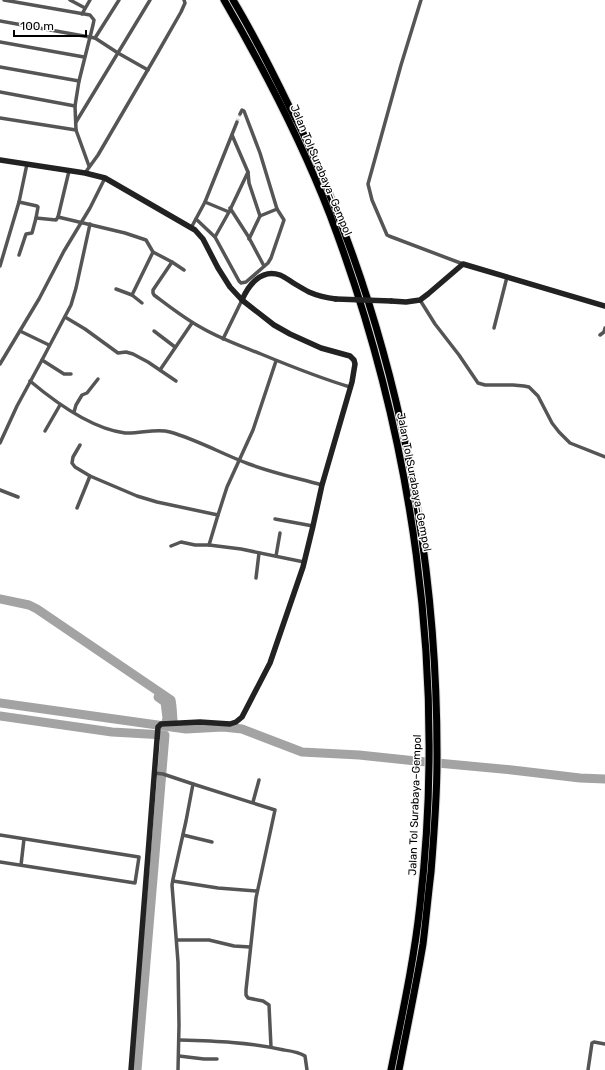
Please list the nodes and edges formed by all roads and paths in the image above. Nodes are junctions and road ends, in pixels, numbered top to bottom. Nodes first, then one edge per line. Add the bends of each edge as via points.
1 (4, 0) edge
2 (70, 0) edge
3 (90, 0) edge
4 (119, 0) edge
5 (150, 0) edge
6 (184, 0) edge
7 (224, 0) edge
8 (233, 0) edge
9 (421, 0) edge
10 (86, 8) junction
11 (82, 14) junction
12 (0, 21) edge
13 (90, 38) junction
14 (95, 38) junction
15 (0, 42) edge
16 (118, 54) junction
17 (84, 57) junction
18 (0, 66) edge
19 (148, 70) junction
20 (78, 81) junction
21 (0, 92) edge
22 (75, 106) junction
23 (240, 114) dead end
24 (0, 118) edge
25 (237, 122) tunnel mouth
26 (76, 123) junction
27 (76, 130) junction
28 (232, 135) junction
29 (0, 160) edge
30 (27, 164) junction
31 (89, 166) junction
32 (69, 171) junction
33 (248, 172) junction
34 (85, 173) junction
35 (105, 178) junction
36 (19, 202) junction
37 (205, 202) junction
38 (277, 209) junction
39 (229, 210) junction
40 (260, 216) junction
41 (58, 217) junction
42 (36, 218) junction
43 (196, 219) junction
44 (82, 222) junction
45 (90, 224) junction
46 (191, 228) junction
47 (215, 237) junction
48 (249, 239) junction
49 (153, 252) junction
50 (19, 255) dead end
51 (172, 262) junction
52 (462, 264) junction
53 (0, 266) edge
54 (264, 266) junction
55 (184, 270) dead end
56 (506, 280) junction
57 (116, 288) dead end
58 (132, 295) junction
59 (242, 300) junction
60 (420, 300) junction
61 (142, 303) dead end
62 (605, 306) edge
63 (65, 316) junction
64 (192, 323) junction
65 (494, 328) dead end
66 (605, 328) edge
67 (20, 330) junction
68 (154, 331) dead end
69 (600, 335) dead end
70 (223, 339) junction
71 (49, 345) junction
72 (175, 347) junction
73 (42, 360) junction
74 (276, 361) junction
75 (0, 364) edge
76 (160, 370) junction
77 (71, 374) dead end
78 (98, 379) dead end
79 (30, 381) junction
80 (176, 381) dead end
81 (350, 387) junction
82 (60, 405) junction
83 (74, 412) junction
84 (45, 431) dead end
85 (0, 443) edge
86 (80, 445) dead end
87 (605, 457) edge
88 (239, 460) junction
89 (90, 476) junction
90 (322, 485) junction
91 (0, 490) edge
92 (18, 498) dead end
93 (77, 508) dead end
94 (218, 515) junction
95 (275, 518) dead end
96 (313, 526) junction
97 (280, 533) dead end
98 (209, 545) junction
99 (171, 546) dead end
100 (259, 553) junction
101 (276, 556) junction
102 (304, 562) junction
103 (256, 578) dead end
104 (433, 759) junction
105 (433, 767) junction
106 (156, 773) junction
107 (259, 780) dead end
108 (193, 784) junction
109 (253, 802) junction
110 (0, 835) edge
111 (183, 835) junction
112 (24, 839) junction
113 (212, 842) dead end
114 (0, 862) edge
115 (21, 865) junction
116 (172, 881) junction
117 (257, 891) junction
118 (177, 940) junction
119 (250, 947) junction
120 (179, 1040) junction
121 (605, 1044) edge
122 (271, 1047) junction
123 (179, 1056) junction
124 (217, 1059) dead end
125 (131, 1070) edge
126 (178, 1070) edge
127 (307, 1070) edge
128 (391, 1070) edge
129 (399, 1070) edge
130 (588, 1070) edge

1 - 11 street
2 - 10 street
3 - 10 street
4 - 14 street
5 - 16 street
6 - 19 street via 181,12
7 - 104 highway, Jalan Tol Surabaya–Gempol via 276,95 329,213 353,278 374,350 386,394 411,514 420,587
8 - 104 highway, Jalan Tol Surabaya–Gempol via 270,65 309,146 342,225 396,398 423,547 430,606 434,669
9 - 52 street via 368,184 387,235
10 - 11 street
11 - 13 street via 90,15 94,20
12 - 13 street
13 - 14 street
13 - 17 street
14 - 16 street
15 - 17 street
16 - 19 street
16 - 26 street
17 - 20 street
18 - 20 street
19 - 31 street
20 - 22 street
21 - 22 street
22 - 26 street
23 - 38 street via 244,111
24 - 27 street
25 - 28 street
26 - 27 street
27 - 31 street
28 - 33 street
28 - 37 street
29 - 30 street
30 - 32 street
30 - 36 street
31 - 34 street
32 - 34 street
32 - 41 street
33 - 39 street
33 - 40 street
34 - 35 street
35 - 44 street
35 - 46 street
36 - 42 street via 38,206
36 - 53 street
37 - 39 street
37 - 43 street
38 - 40 street
38 - 54 street via 284,222 271,258
39 - 47 street
39 - 48 street
40 - 48 street
41 - 42 street via 56,220
41 - 44 street
42 - 50 street via 32,233 26,234
43 - 46 street
43 - 47 street
44 - 45 street
44 - 67 street
45 - 49 street via 146,240
45 - 63 street via 76,288
46 - 59 street via 203,238 218,268
47 - 54 street via 241,283 246,282
48 - 54 street
49 - 51 street
49 - 58 street
51 - 55 street
51 - 64 street via 153,293
52 - 56 street
52 - 60 street
56 - 62 street
56 - 65 street
57 - 58 street
58 - 61 street
59 - 60 street, bridge via 254,282 271,273 280,275 319,296 406,302
59 - 70 street
59 - 81 street via 290,334 321,348 352,357 355,364
60 - 87 street via 478,383 529,387 538,396 552,423 566,440
63 - 71 street
63 - 76 street via 118,353 133,354
64 - 70 street
64 - 72 street
66 - 69 street
67 - 71 street
67 - 75 street
68 - 72 street
70 - 74 street
71 - 73 street
72 - 76 street
73 - 77 street via 64,374
73 - 79 street
74 - 81 street
74 - 88 street via 253,430
76 - 80 street
78 - 83 street via 87,393 82,395
79 - 82 street
79 - 85 street
81 - 90 street
82 - 83 street
82 - 84 street
83 - 88 street via 120,432 169,431
86 - 89 street via 72,463
88 - 90 street via 270,472
88 - 94 street
89 - 93 street
89 - 94 street via 162,504
90 - 96 street
91 - 92 street
94 - 98 street
95 - 96 street
96 - 102 street
97 - 101 street
98 - 99 street via 181,542
98 - 100 street
100 - 101 street
100 - 103 street
101 - 102 street
102 - 106 street via 270,663 240,720 230,724 200,722 160,725
104 - 105 highway, Jalan Tol Surabaya–Gempol
105 - 128 highway, Jalan Tol Surabaya–Gempol via 420,906 408,987
105 - 129 highway, Jalan Tol Surabaya–Gempol via 432,851 423,941
106 - 108 street
106 - 125 street
107 - 109 street
108 - 109 street
108 - 111 street
109 - 117 street via 275,810
110 - 112 street
111 - 113 street
111 - 116 street
112 - 115 street
112 - 115 street via 139,857 135,883
114 - 115 street
116 - 117 street
116 - 118 street
117 - 119 street
118 - 119 street via 209,940
118 - 120 street
119 - 122 street via 246,995 248,998 269,1004
120 - 122 street
120 - 123 street
121 - 130 street via 592,1043
122 - 127 street via 304,1055
123 - 124 street
123 - 126 street

